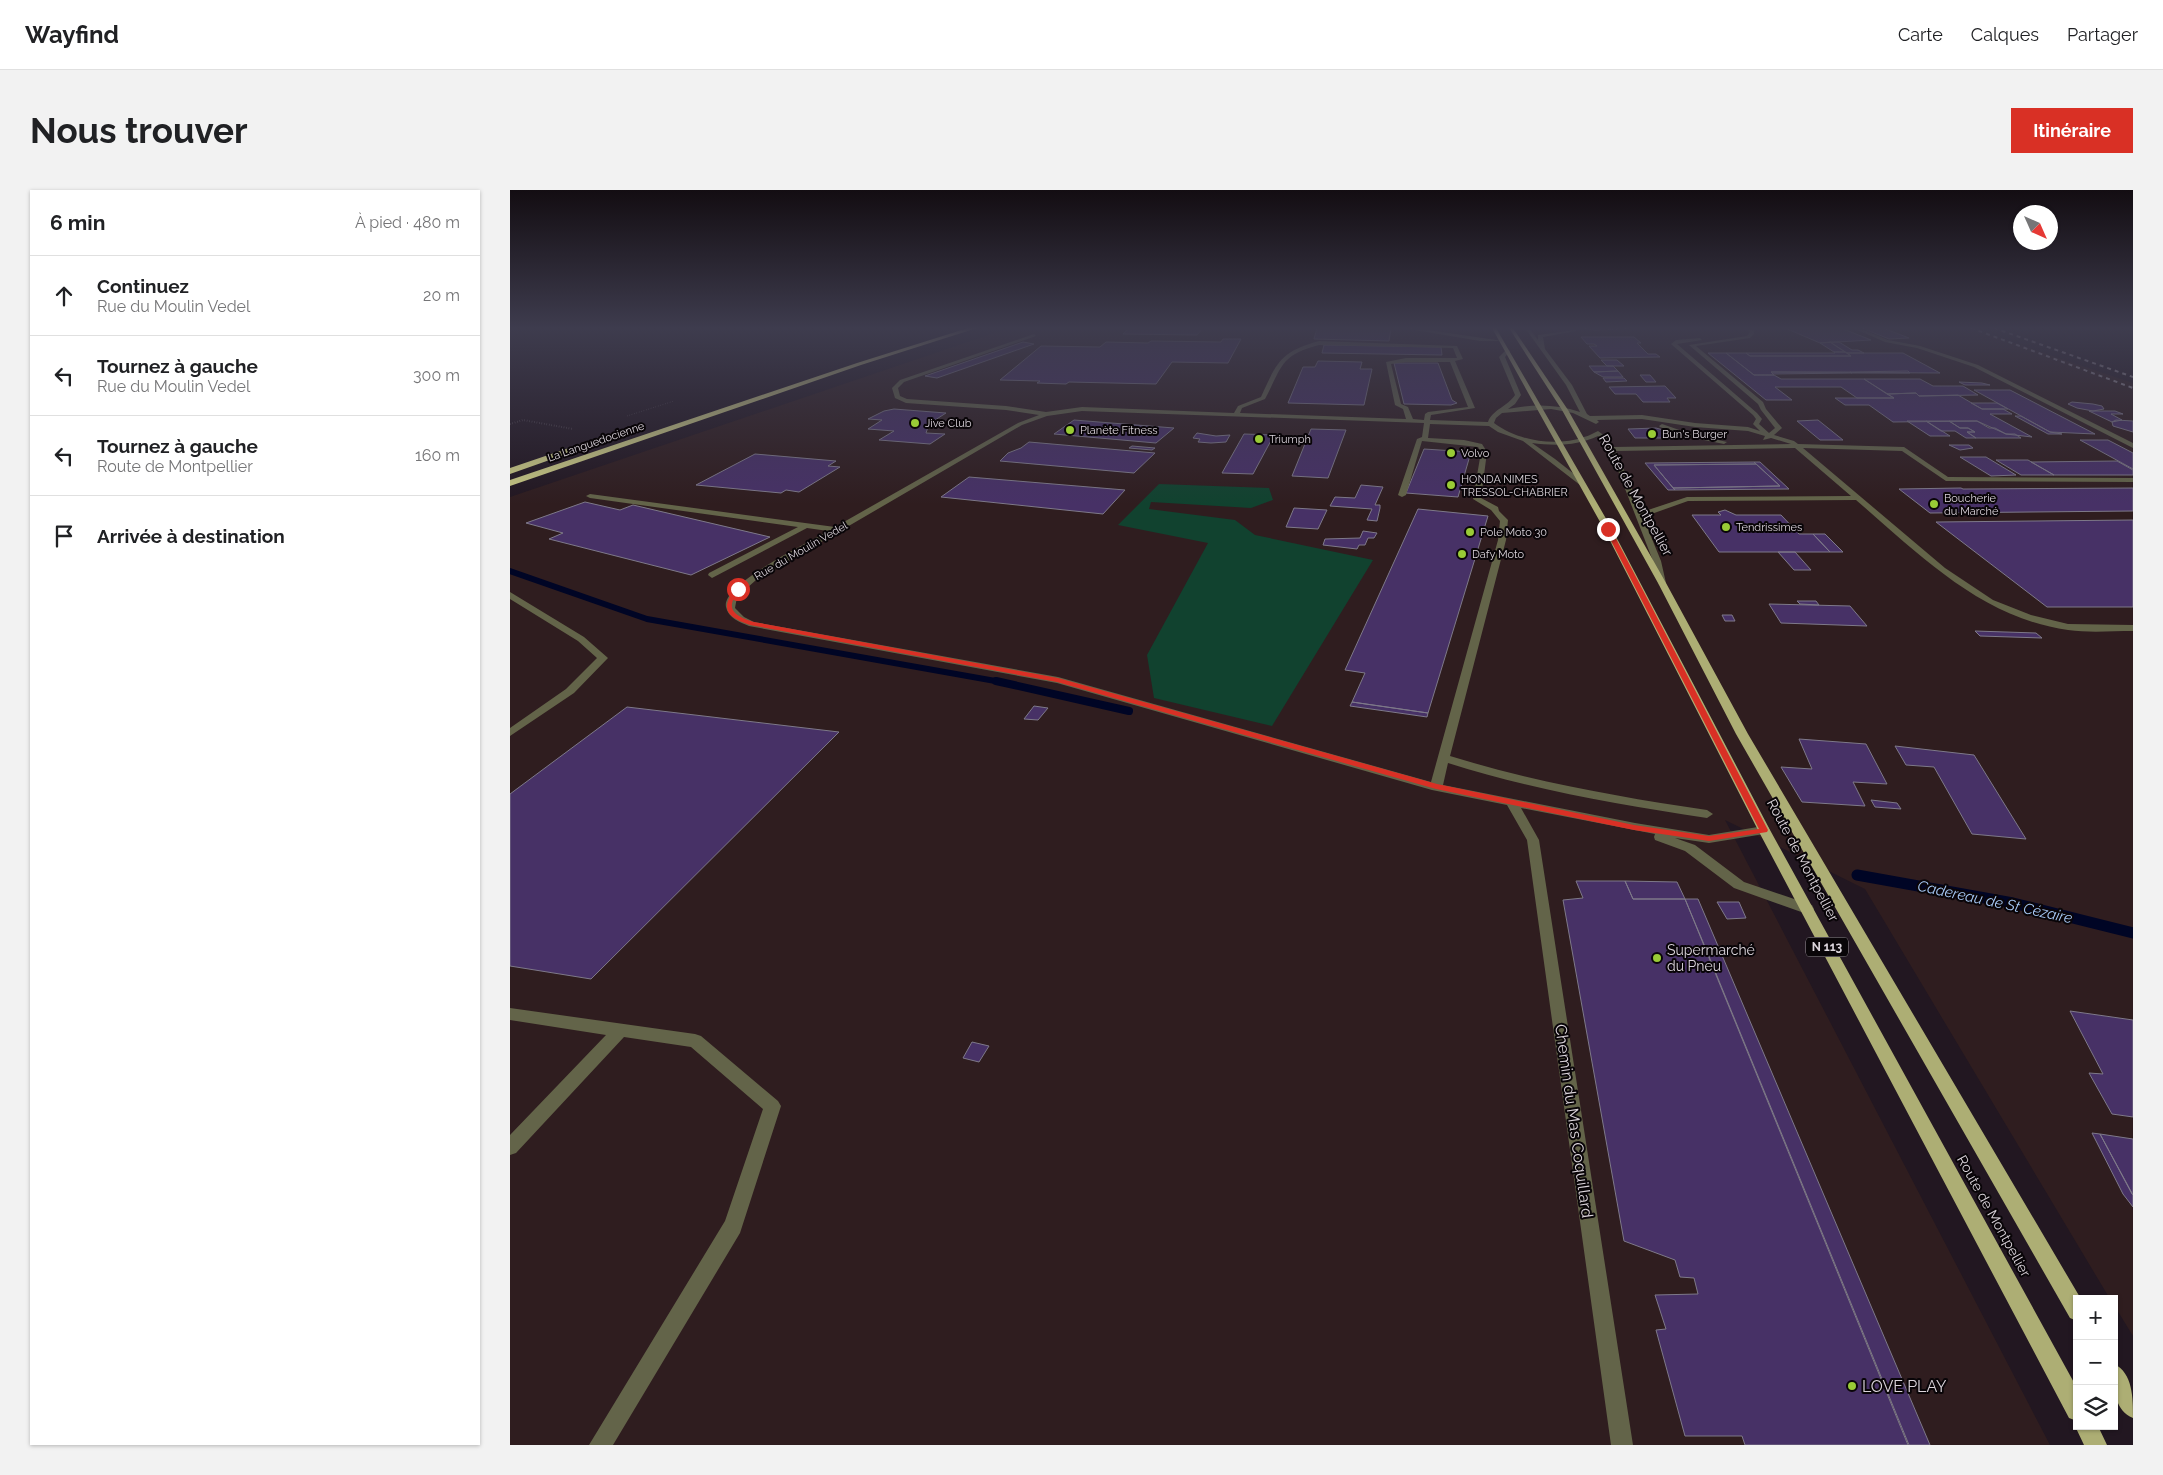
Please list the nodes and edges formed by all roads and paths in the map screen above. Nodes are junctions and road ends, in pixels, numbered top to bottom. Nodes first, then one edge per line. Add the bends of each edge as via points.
1 (795, 387) edge
2 (896, 387) edge
3 (1269, 387) edge
4 (1394, 387) edge
5 (1463, 387) edge
6 (1514, 387) edge
7 (1528, 387) edge
8 (1550, 387) edge
9 (1570, 387) edge
10 (1722, 387) edge
11 (1743, 387) edge
12 (2016, 387) edge
13 (674, 401) dead end
14 (1743, 405) junction
15 (1762, 405) junction
16 (1540, 408) junction
17 (1565, 410) junction
18 (1502, 412) junction
19 (1046, 414) junction
20 (1236, 414) junction
21 (623, 418) dead end
22 (1590, 418) junction
23 (1410, 421) junction
24 (1428, 422) junction
25 (510, 424) edge
26 (1491, 424) junction
27 (574, 430) dead end
28 (632, 430) dead end
29 (1598, 433) junction
30 (1770, 434) junction
31 (1513, 437) junction
32 (1522, 439) junction
33 (1425, 440) junction
34 (1582, 440) junction
35 (1558, 443) junction
36 (1797, 446) junction
37 (2133, 446) edge
38 (1612, 449) junction
39 (510, 471) edge
40 (1577, 480) junction
41 (2133, 480) edge
42 (510, 483) edge
43 (1402, 495) dead end
44 (590, 496) dead end
45 (1859, 498) junction
46 (1639, 516) junction
47 (806, 526) junction
48 (836, 530) junction
49 (712, 575) dead end
50 (1662, 583) junction
51 (510, 595) edge
52 (2133, 628) edge
53 (510, 733) edge
54 (1445, 758) junction
55 (1436, 787) junction
56 (1511, 802) junction
57 (1707, 814) dead end
58 (1634, 828) junction
59 (1764, 830) junction
60 (1806, 909) junction
61 (510, 1014) edge
62 (621, 1030) junction
63 (510, 1147) edge
64 (2073, 1304) edge
65 (2118, 1382) edge
66 (2073, 1403) edge
67 (2133, 1408) edge
68 (2088, 1430) edge
69 (600, 1445) edge
70 (1622, 1445) edge
71 (2096, 1445) edge

1 - 42 highway, La Languedocienne
2 - 19 street via 898,398 906,401
3 - 20 street via 1263,398 1240,407
4 - 23 street via 1398,405 1406,408
5 - 24 street via 1472,408 1428,414
6 - 18 street via 1518,396
7 - 16 main road, Route de Montpellier / N 113
8 - 17 main road, Route de Montpellier / N 113
9 - 22 street
10 - 14 street
11 - 15 street
12 - 37 street
13 - 21 path
14 - 15 street
14 - 30 street via 1759,419 1756,424
15 - 30 street via 1779,428
16 - 17 street
16 - 18 street
16 - 35 main road, Route de Montpellier / N 113
17 - 22 street
17 - 34 main road, Route de Montpellier / N 113
18 - 26 street via 1493,418
19 - 20 street via 1082,408
19 - 48 street, Rue du Moulin Vedel via 1020,424
20 - 23 street
22 - 29 street via 1599,425
22 - 30 street via 1642,417
22 - 30 street via 1647,422 1686,435 1730,443 1761,442
23 - 24 street
24 - 26 street
24 - 33 street
25 - 27 path via 523,420
26 - 31 street
28 - 39 highway, La Languedocienne
29 - 34 street
29 - 38 street
30 - 36 street
31 - 32 street
31 - 40 street via 1554,469
32 - 35 street
32 - 40 street
33 - 43 street via 1420,439
33 - 54 street via 1480,445 1484,452 1477,499 1495,509 1504,520 1502,540
34 - 35 street
34 - 50 main road, Route de Montpellier / N 113
35 - 40 main road, Route de Montpellier / N 113
36 - 38 street
36 - 41 street via 1904,449 1946,479
36 - 45 street
38 - 46 street
40 - 59 main road, Route de Montpellier / N 113 via 1608,529
44 - 47 street
45 - 46 street via 1686,499
45 - 52 street via 1942,570 1990,602 2028,617 2068,627
46 - 50 street
47 - 48 street
47 - 49 street
48 - 55 street, Rue du Moulin Vedel via 738,589 729,606 732,614 752,624 1058,680
50 - 64 main road, Route de Montpellier / N 113 via 1742,734
51 - 53 street via 581,639 603,658 570,691
54 - 55 street
54 - 57 street via 1485,771 1612,800
55 - 56 street, Rue du Moulin Vedel
56 - 58 street, Rue du Moulin Vedel
56 - 70 street, Chemin du Mas Coquillard via 1533,840
58 - 59 street, Rue du Moulin Vedel via 1709,839
58 - 60 street, Rue du Moulin Vedel via 1690,848 1739,885
59 - 60 main road, Route de Montpellier / N 113
60 - 66 main road, Route de Montpellier / N 113
61 - 62 street
62 - 63 street
62 - 69 street via 695,1041 772,1106 734,1226
65 - 67 main road
68 - 71 main road

